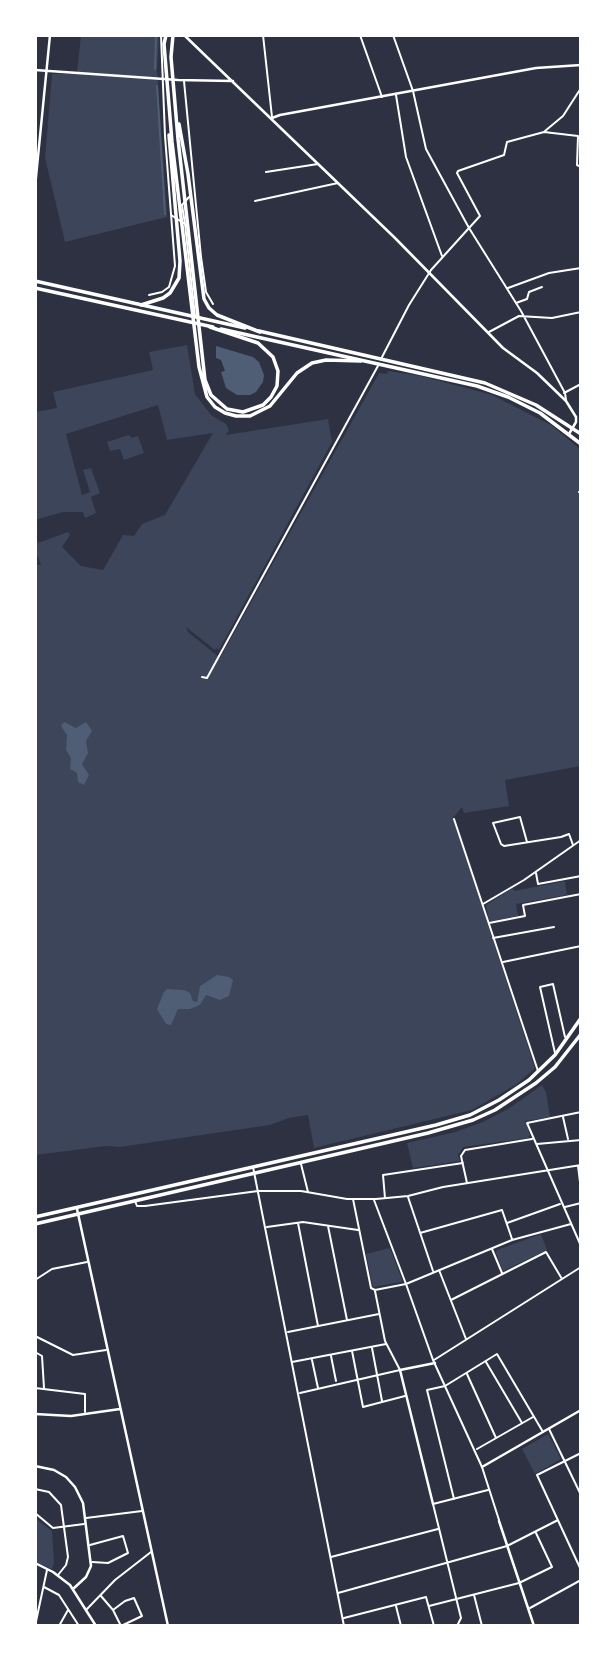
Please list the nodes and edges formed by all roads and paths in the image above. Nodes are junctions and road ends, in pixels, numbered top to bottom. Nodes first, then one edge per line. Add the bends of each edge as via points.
1 (50, 35) edge
2 (164, 35) edge
3 (173, 35) edge
4 (184, 35) edge
5 (263, 35) edge
6 (360, 35) edge
7 (393, 35) edge
8 (581, 65) edge
9 (35, 70) edge
10 (47, 71) junction
11 (162, 78) junction
12 (184, 80) junction
13 (233, 81) junction
14 (581, 88) edge
15 (412, 91) junction
16 (396, 94) junction
17 (382, 97) junction
18 (169, 108) junction
19 (176, 108) junction
20 (272, 118) junction
21 (544, 132) junction
22 (165, 136) junction
23 (189, 136) junction
24 (319, 164) junction
25 (581, 167) edge
26 (266, 172) dead end
27 (339, 183) junction
28 (35, 187) edge
29 (194, 191) junction
30 (255, 201) dead end
31 (171, 214) junction
32 (185, 224) junction
33 (469, 228) junction
34 (187, 246) junction
35 (173, 248) junction
36 (442, 256) junction
37 (581, 268) edge
38 (430, 273) junction
39 (35, 281) edge
40 (507, 288) junction
41 (542, 288) dead end
42 (35, 289) edge
43 (149, 295) dead end
44 (516, 303) junction
45 (141, 304) junction
46 (213, 304) dead end
47 (581, 312) edge
48 (195, 316) junction
49 (523, 316) junction
50 (210, 327) junction
51 (260, 332) junction
52 (488, 333) junction
53 (381, 359) junction
54 (361, 361) junction
55 (379, 365) junction
56 (201, 367) junction
57 (581, 384) edge
58 (564, 393) junction
59 (566, 401) junction
60 (573, 428) junction
61 (569, 434) junction
62 (581, 434) edge
63 (581, 444) edge
64 (202, 677) dead end
65 (454, 818) dead end
66 (581, 840) edge
67 (527, 842) junction
68 (573, 845) junction
69 (536, 872) junction
70 (581, 876) edge
71 (581, 894) edge
72 (482, 905) junction
73 (489, 923) junction
74 (554, 927) dead end
75 (493, 938) junction
76 (581, 946) edge
77 (502, 962) junction
78 (581, 1018) edge
79 (581, 1034) edge
80 (566, 1041) junction
81 (555, 1055) junction
82 (538, 1072) junction
83 (581, 1112) edge
84 (562, 1116) junction
85 (533, 1139) junction
86 (568, 1140) junction
87 (581, 1141) edge
88 (535, 1144) junction
89 (301, 1163) junction
90 (463, 1163) junction
91 (579, 1165) edge
92 (253, 1166) junction
93 (546, 1170) junction
94 (255, 1173) junction
95 (467, 1182) junction
96 (581, 1190) edge
97 (258, 1191) junction
98 (308, 1193) junction
99 (408, 1196) junction
100 (385, 1198) junction
101 (353, 1199) junction
102 (374, 1199) junction
103 (135, 1201) junction
104 (581, 1203) edge
105 (562, 1205) junction
106 (76, 1207) junction
107 (78, 1214) junction
108 (35, 1217) edge
109 (298, 1223) junction
110 (507, 1223) junction
111 (35, 1224) edge
112 (571, 1224) junction
113 (328, 1226) junction
114 (265, 1227) junction
115 (359, 1231) junction
116 (421, 1233) junction
117 (581, 1236) edge
118 (577, 1237) junction
119 (512, 1240) junction
120 (581, 1246) edge
121 (492, 1249) junction
122 (88, 1262) junction
123 (581, 1267) edge
124 (439, 1270) junction
125 (434, 1272) junction
126 (503, 1274) junction
127 (562, 1279) junction
128 (35, 1280) edge
129 (406, 1284) junction
130 (375, 1290) junction
131 (451, 1300) junction
132 (380, 1314) junction
133 (347, 1320) junction
134 (318, 1326) junction
135 (286, 1332) junction
136 (35, 1336) edge
137 (466, 1340) junction
138 (387, 1344) junction
139 (372, 1347) junction
140 (107, 1350) junction
141 (352, 1351) junction
142 (35, 1352) edge
143 (331, 1355) junction
144 (312, 1359) junction
145 (485, 1361) junction
146 (434, 1362) junction
147 (292, 1363) junction
148 (400, 1370) junction
149 (467, 1373) junction
150 (376, 1375) junction
151 (356, 1379) junction
152 (337, 1384) junction
153 (445, 1386) junction
154 (35, 1388) edge
155 (44, 1388) junction
156 (318, 1388) junction
157 (298, 1393) junction
158 (407, 1396) junction
159 (382, 1402) junction
160 (120, 1409) junction
161 (581, 1410) edge
162 (35, 1414) edge
163 (85, 1414) junction
164 (534, 1417) junction
165 (522, 1423) junction
166 (549, 1428) junction
167 (543, 1432) junction
168 (496, 1438) junction
169 (475, 1450) junction
170 (581, 1453) edge
171 (565, 1461) junction
172 (35, 1466) edge
173 (482, 1467) junction
174 (35, 1489) edge
175 (489, 1490) junction
176 (581, 1494) edge
177 (454, 1499) junction
178 (433, 1504) junction
179 (143, 1511) junction
180 (35, 1513) edge
181 (86, 1518) junction
182 (558, 1520) junction
183 (499, 1521) joint
184 (87, 1524) junction
185 (64, 1527) junction
186 (439, 1529) junction
187 (536, 1532) junction
188 (90, 1545) junction
189 (508, 1546) junction
190 (152, 1552) junction
191 (330, 1557) junction
192 (92, 1562) junction
193 (447, 1562) junction
194 (35, 1563) edge
195 (47, 1569) junction
196 (581, 1570) edge
197 (58, 1575) junction
198 (581, 1580) edge
199 (519, 1583) junction
200 (43, 1587) junction
201 (73, 1589) junction
202 (338, 1593) junction
203 (474, 1594) junction
204 (100, 1596) junction
205 (456, 1598) junction
206 (395, 1605) junction
207 (429, 1606) junction
208 (529, 1609) junction
209 (68, 1610) junction
210 (86, 1610) junction
211 (113, 1610) junction
212 (343, 1619) junction
213 (36, 1626) edge
214 (59, 1626) edge
215 (79, 1626) edge
216 (96, 1626) edge
217 (121, 1626) edge
218 (168, 1626) edge
219 (344, 1626) edge
220 (401, 1626) edge
221 (434, 1626) edge
222 (457, 1626) edge
223 (482, 1626) edge
224 (534, 1626) edge

1 - 10 street
2 - 11 street
2 - 18 highway
3 - 19 highway
4 - 13 street
5 - 20 street
6 - 17 street
7 - 15 street
8 - 15 street via 536,68
9 - 10 street
10 - 11 street
10 - 28 street
11 - 12 street
11 - 22 street
12 - 13 street
12 - 23 street
13 - 20 street
14 - 21 street via 561,118
15 - 16 street
15 - 33 street via 426,149
16 - 17 street
16 - 36 street via 406,157
17 - 20 street
18 - 45 highway via 179,278 163,298
18 - 56 highway
19 - 51 highway via 203,294 209,308 220,316
19 - 56 highway
20 - 24 street
21 - 25 street via 578,136
21 - 33 street via 506,142 504,155 458,171 480,216
22 - 23 street
22 - 31 street
23 - 29 street
24 - 26 street
24 - 27 street
27 - 30 street
27 - 38 street
29 - 32 street via 183,205
29 - 46 street via 205,285
31 - 32 street
31 - 35 street
32 - 34 street
33 - 36 street
33 - 40 street
34 - 35 street
34 - 48 street
35 - 43 street via 175,266 169,287
36 - 38 street
37 - 40 street via 549,273
38 - 52 street
38 - 53 street
39 - 45 highway
40 - 44 street
41 - 44 street
42 - 50 highway
44 - 49 street
45 - 48 highway
47 - 49 street via 552,318
48 - 51 highway
49 - 52 street
49 - 58 street
50 - 54 highway
50 - 56 highway via 266,349 277,366 277,386 259,408 233,411 211,394
51 - 53 highway
52 - 59 street
53 - 55 street
53 - 60 highway via 485,383 525,399
54 - 55 highway
54 - 56 highway via 312,363 267,408 246,416 225,413 211,402
55 - 61 highway via 487,389 540,414
55 - 64 street via 207,678
57 - 58 street
58 - 59 street
59 - 60 street via 576,417
60 - 61 street
60 - 62 highway
61 - 63 highway
65 - 72 street
66 - 68 street
67 - 67 street via 500,844 493,822 520,817
67 - 68 street via 569,834
68 - 69 street
69 - 70 street via 538,884
69 - 72 street
71 - 73 street via 523,905 525,916
72 - 73 street
73 - 75 street
74 - 75 street
75 - 77 street
76 - 77 street
77 - 82 street
78 - 80 highway
79 - 89 highway via 549,1071 495,1110 450,1128
80 - 81 highway
80 - 81 street via 553,984 540,987
81 - 82 highway
82 - 92 highway via 514,1092 470,1115
83 - 84 street
84 - 85 street via 527,1123
84 - 86 street
85 - 88 street
85 - 90 street via 465,1150
86 - 87 street
86 - 88 street
88 - 93 street
89 - 94 highway
89 - 98 street
90 - 95 street
90 - 100 street via 383,1175
91 - 93 street
91 - 96 street
92 - 94 street
92 - 106 highway
93 - 95 street
93 - 105 street
94 - 97 street
94 - 103 highway
95 - 99 street
97 - 98 street
97 - 103 street via 145,1206 137,1206
97 - 114 street
98 - 101 street
99 - 100 street
99 - 116 street
100 - 102 street
101 - 102 street
101 - 115 street
102 - 129 street
103 - 107 highway
104 - 105 street
105 - 110 street
105 - 112 street
106 - 107 street
106 - 108 highway
107 - 111 highway
107 - 122 street
109 - 113 street
109 - 114 street
109 - 134 street
110 - 116 street via 502,1210
110 - 119 street
112 - 118 street
112 - 119 street
113 - 115 street
113 - 133 street
114 - 135 street
115 - 130 street
116 - 125 street
117 - 118 street
118 - 120 street
119 - 121 street
121 - 124 street
121 - 126 street
122 - 128 street via 52,1269
122 - 140 street
123 - 127 street
124 - 125 street
124 - 131 street
125 - 129 street
126 - 127 street via 546,1252
126 - 131 street
127 - 137 street
129 - 130 street
129 - 146 street
130 - 132 street
131 - 137 street
132 - 133 street
132 - 138 street
133 - 134 street
134 - 135 street
135 - 147 street
136 - 140 street via 73,1355
137 - 146 street
138 - 139 street
138 - 148 street
139 - 141 street
139 - 150 street
140 - 160 street
141 - 143 street
141 - 151 street
142 - 155 street via 42,1356
143 - 144 street
143 - 152 street
144 - 147 street
144 - 156 street
145 - 149 street
145 - 164 street via 497,1354
145 - 165 street
146 - 148 street
146 - 153 street
147 - 157 street
148 - 150 street
148 - 158 street
149 - 153 street
149 - 168 street
150 - 151 street
150 - 159 street
151 - 152 street
151 - 159 street via 363,1407
152 - 156 street
153 - 169 street
153 - 177 street via 427,1390
154 - 155 street
155 - 163 street via 85,1394
156 - 157 street
157 - 191 street
158 - 159 street
158 - 178 street
160 - 163 street
160 - 179 street
161 - 166 street
162 - 163 street
164 - 165 street
164 - 167 street
165 - 168 street
166 - 167 street
166 - 171 street
167 - 173 street
168 - 169 street
169 - 173 street
170 - 171 street
171 - 176 street
171 - 182 street via 537,1475
172 - 181 street via 54,1470 71,1482
173 - 175 street
174 - 185 street via 58,1500
175 - 177 street
175 - 183 street
177 - 178 street
178 - 186 street
179 - 181 street
179 - 190 street
180 - 185 street via 53,1528
181 - 184 street
182 - 187 street
182 - 196 street
183 - 189 street
184 - 185 street
184 - 188 street
185 - 197 street via 68,1562
186 - 191 street
186 - 193 street
187 - 189 street
187 - 199 street via 551,1567
188 - 192 street
188 - 192 street via 123,1536 128,1553 108,1563
189 - 193 street
189 - 199 street
190 - 204 street
190 - 218 street
191 - 202 street
192 - 201 street via 86,1577
193 - 202 street
193 - 205 street
194 - 195 street
195 - 197 street
195 - 200 street
197 - 201 street
198 - 208 street
199 - 203 street
199 - 208 street
200 - 209 street via 59,1595
200 - 213 street
201 - 210 street
202 - 212 street
203 - 205 street
203 - 223 street
204 - 210 street
204 - 211 street
205 - 207 street
205 - 222 street via 461,1618
206 - 207 street via 426,1597
206 - 212 street
206 - 220 street
207 - 221 street
208 - 224 street
209 - 214 street
209 - 215 street
210 - 216 street
211 - 217 street
211 - 217 street via 134,1598 142,1616
212 - 219 street

